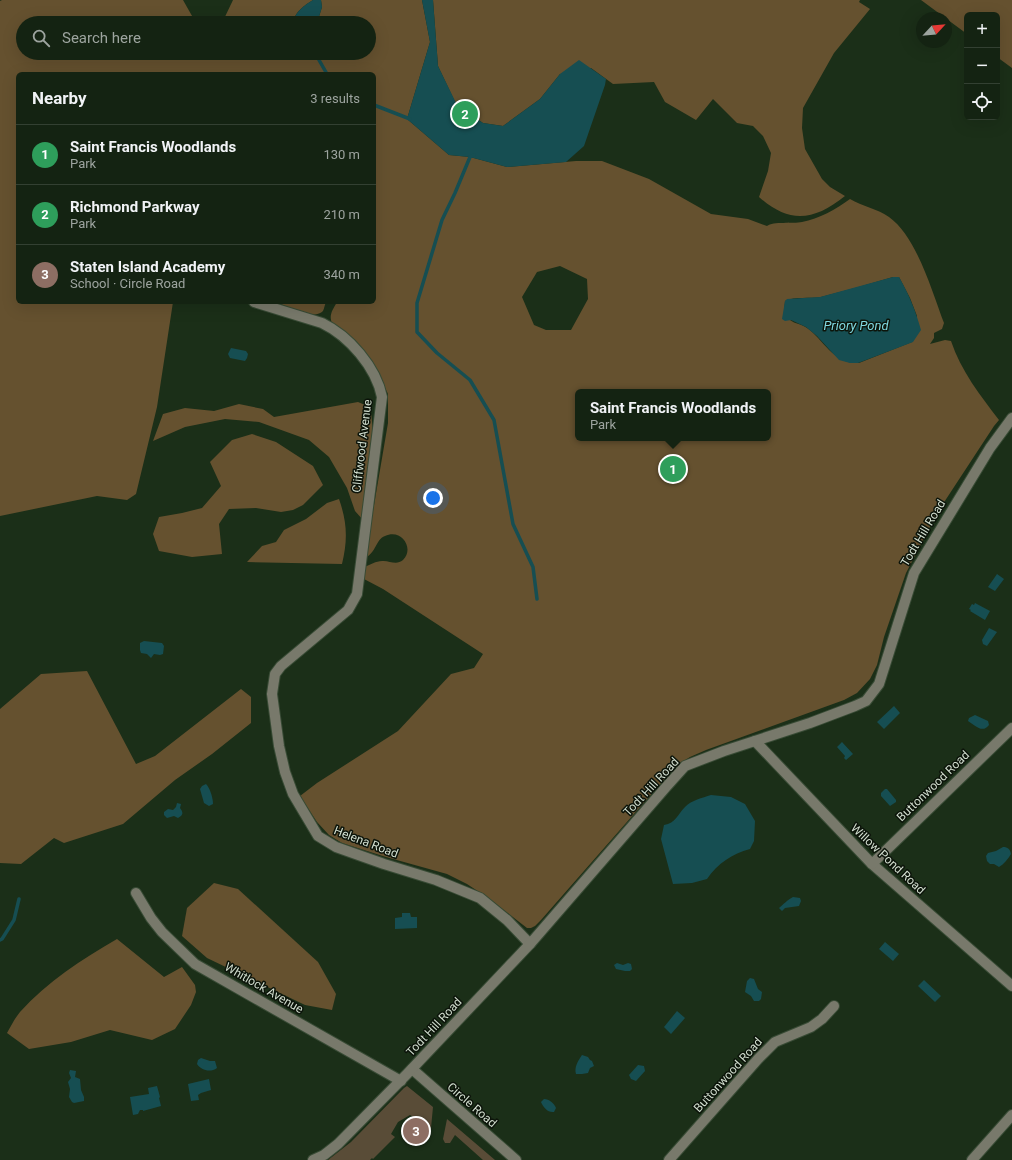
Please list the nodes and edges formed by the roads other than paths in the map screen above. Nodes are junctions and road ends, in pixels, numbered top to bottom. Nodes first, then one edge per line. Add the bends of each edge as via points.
1 (261, 304) edge
2 (1012, 418) edge
3 (275, 674) joint
4 (1012, 728) edge
5 (755, 741) junction
6 (872, 864) junction
7 (136, 894) dead end
8 (530, 944) junction
9 (1012, 986) edge
10 (834, 1006) dead end
11 (412, 1069) junction
12 (401, 1081) junction
13 (1012, 1115) edge
14 (313, 1160) edge
15 (516, 1160) edge
16 (669, 1160) edge
17 (972, 1160) edge

1 - 3 street, Cliffwood Avenue via 329,326 354,346 367,364 382,397 357,594 348,610 281,666
2 - 5 street, Todt Hill Road via 990,448 914,573 879,684 872,695 855,706
3 - 8 street, Helena Road via 272,694 285,772 293,794 318,836 336,848 436,880 480,898 507,920
4 - 6 street, Buttonwood Road
5 - 6 street, Willow Pond Road
5 - 8 street, Todt Hill Road via 685,766
6 - 9 street, Willow Pond Road
7 - 12 street, Whitlock Avenue via 162,932 195,964
8 - 11 street, Todt Hill Road
10 - 16 street, Buttonwood Road via 811,1027 775,1042
11 - 12 street, Todt Hill Road
11 - 15 street, Circle Road
12 - 14 street, Todt Hill Road via 338,1144
13 - 17 street

